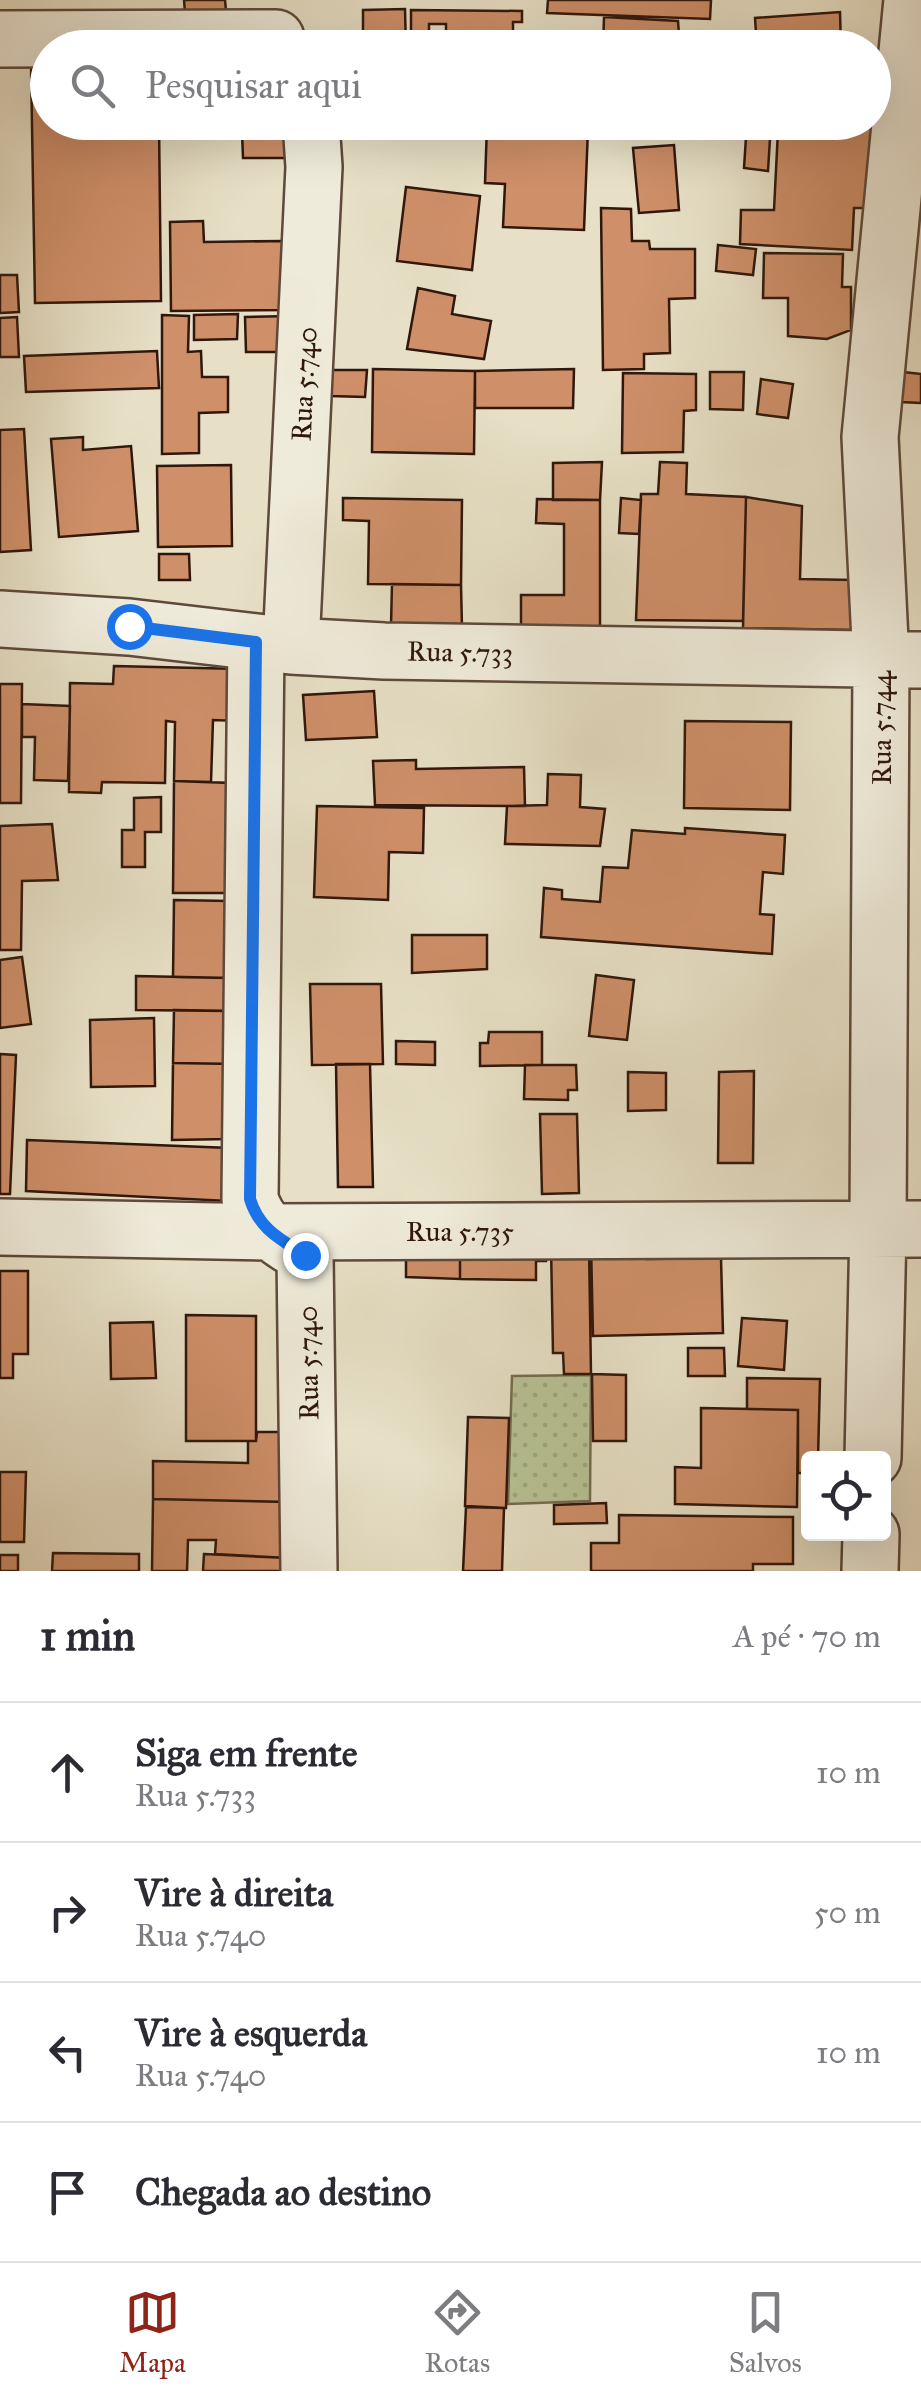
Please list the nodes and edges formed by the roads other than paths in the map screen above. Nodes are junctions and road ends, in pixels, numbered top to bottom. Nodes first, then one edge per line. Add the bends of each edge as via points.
1 (912, 0) edge
2 (279, 28) edge
3 (228, 30) edge
4 (30, 38) edge
5 (0, 39) edge
6 (313, 140) edge
7 (0, 620) edge
8 (274, 644) junction
9 (901, 661) edge
10 (0, 1227) edge
11 (900, 1228) edge
12 (269, 1232) junction
13 (874, 1451) edge
14 (871, 1541) edge
15 (309, 1571) edge
16 (870, 1571) edge

1 - 9 street, Rua 5.744 via 870,437
2 - 3 street
4 - 5 street
6 - 8 street, Rua 5.740
7 - 8 street, Rua 5.733 via 129,626
8 - 9 street, Rua 5.733 via 384,652
8 - 12 street, Rua 5.740 via 250,1199
9 - 11 street, Rua 5.744
10 - 12 street, Rua 5.735
11 - 12 street, Rua 5.735
11 - 13 street, Rua 5.744
12 - 15 street, Rua 5.740 via 305,1255
14 - 16 street

